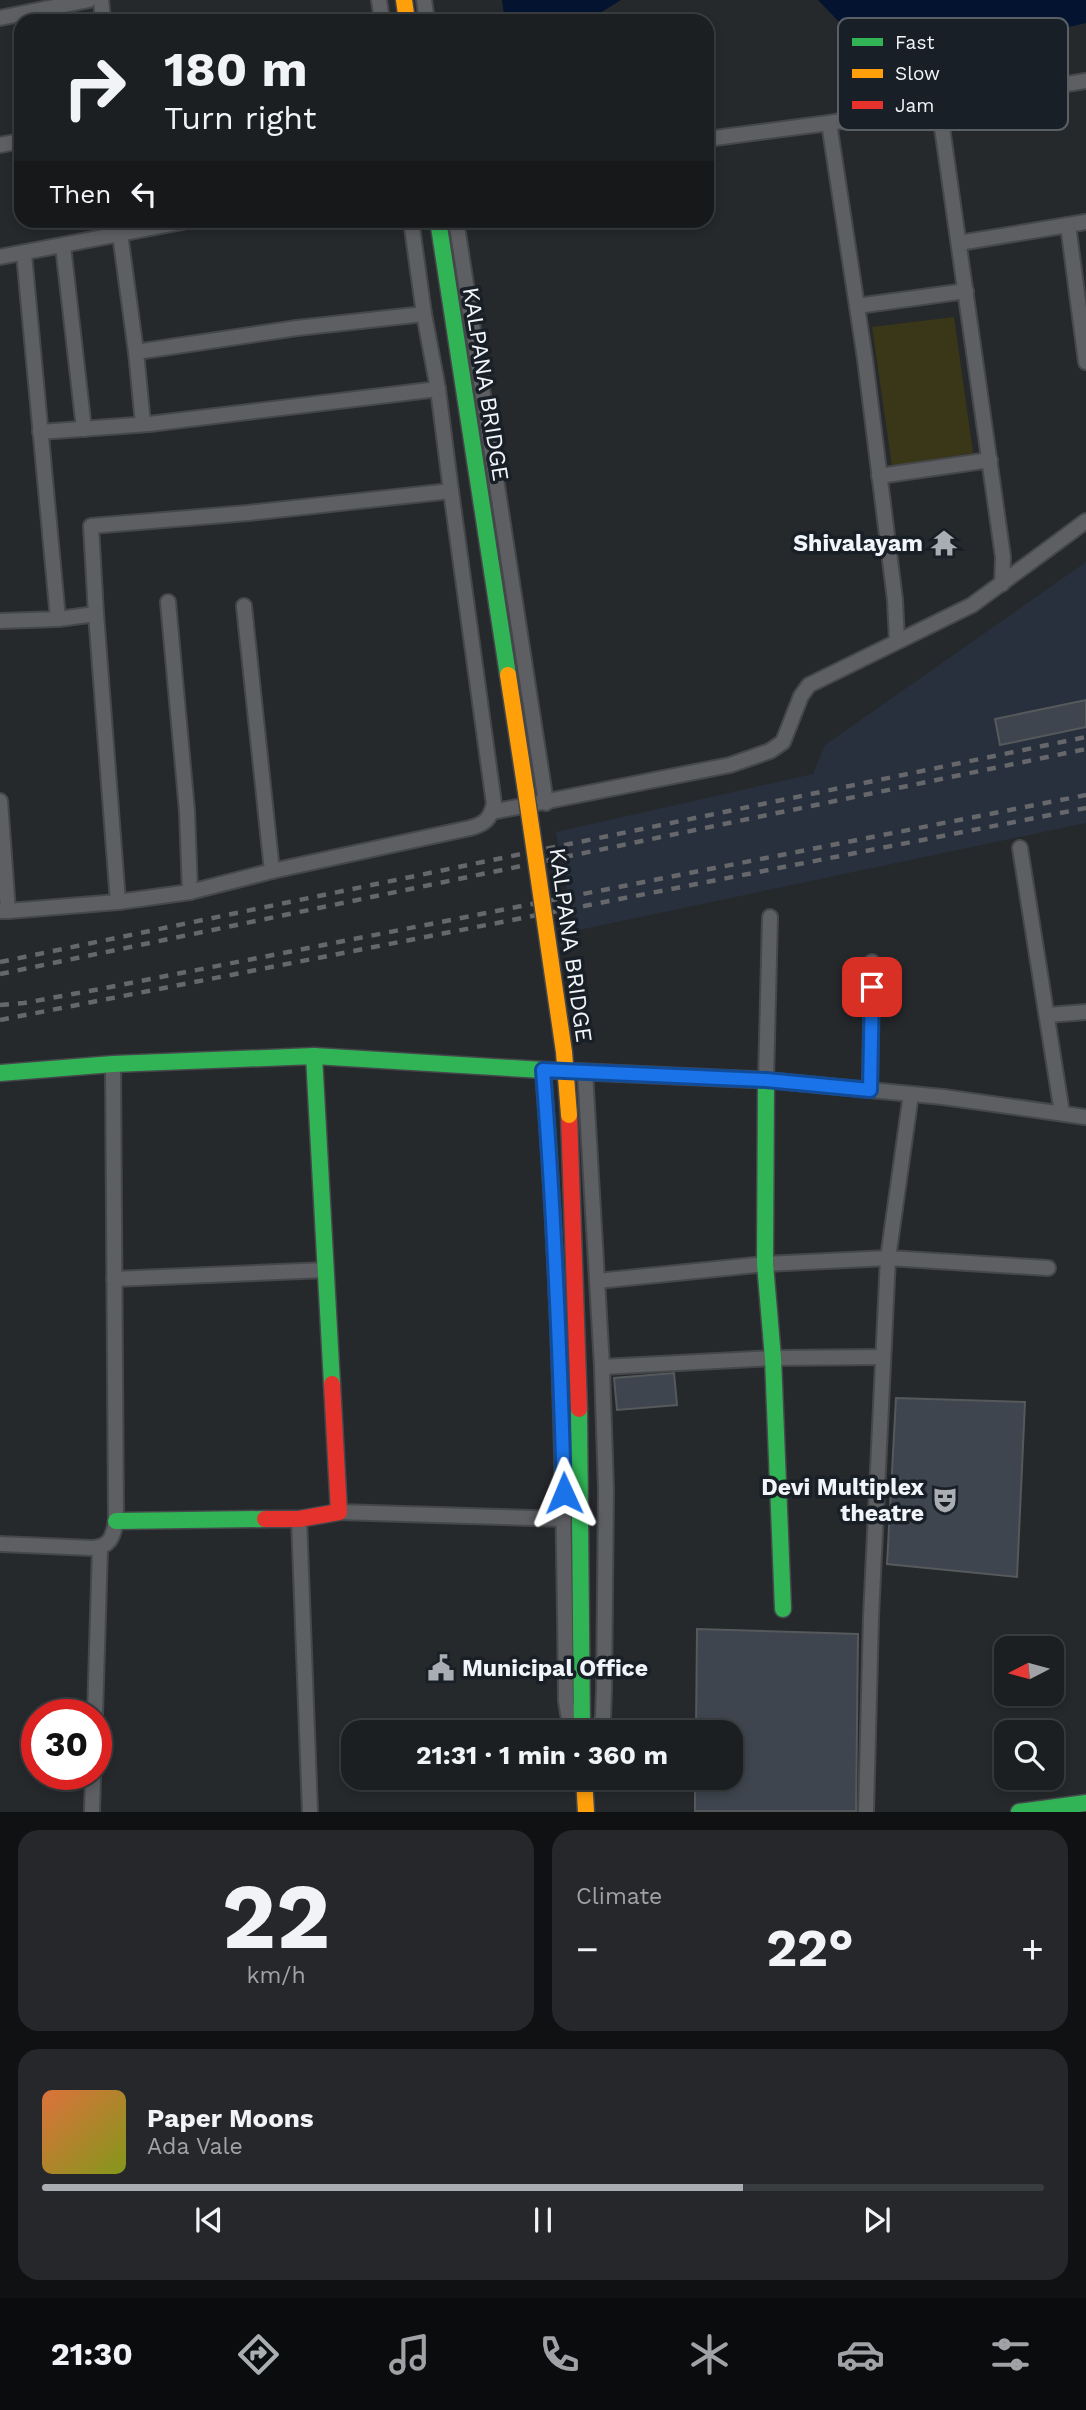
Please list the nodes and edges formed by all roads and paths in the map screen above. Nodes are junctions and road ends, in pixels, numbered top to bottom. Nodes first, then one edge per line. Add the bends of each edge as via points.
1 (89, 0) edge
2 (20, 14) edge
3 (1086, 81) edge
4 (1068, 84) edge
5 (838, 122) edge
6 (829, 123) junction
7 (943, 130) edge
8 (714, 138) edge
9 (1086, 222) edge
10 (1068, 225) junction
11 (412, 228) edge
12 (439, 228) edge
13 (457, 228) edge
14 (125, 229) edge
15 (959, 243) junction
16 (63, 246) junction
17 (24, 254) junction
18 (0, 257) edge
19 (966, 291) junction
20 (857, 306) junction
21 (424, 314) junction
22 (136, 352) junction
23 (1086, 362) edge
24 (438, 389) junction
25 (144, 424) junction
26 (84, 429) junction
27 (40, 432) junction
28 (990, 460) junction
29 (879, 476) junction
30 (450, 491) junction
31 (1086, 521) edge
32 (1002, 584) junction
33 (168, 602) dead end
34 (244, 606) dead end
35 (96, 614) junction
36 (58, 619) junction
37 (0, 621) edge
38 (897, 641) junction
39 (0, 801) edge
40 (547, 803) junction
41 (492, 812) junction
42 (1020, 848) dead end
43 (272, 871) junction
44 (190, 892) junction
45 (118, 902) junction
46 (4, 911) edge
47 (770, 917) dead end
48 (872, 962) dead end
49 (1086, 1012) edge
50 (1048, 1014) junction
51 (314, 1056) junction
52 (114, 1064) junction
53 (543, 1070) junction
54 (585, 1072) junction
55 (0, 1073) edge
56 (766, 1080) junction
57 (870, 1090) junction
58 (911, 1094) junction
59 (1062, 1113) junction
60 (1086, 1117) edge
61 (888, 1258) junction
62 (765, 1264) junction
63 (1048, 1268) dead end
64 (326, 1270) junction
65 (114, 1279) junction
66 (597, 1281) junction
67 (883, 1357) junction
68 (774, 1358) junction
69 (601, 1367) junction
70 (339, 1512) junction
71 (299, 1519) junction
72 (564, 1519) junction
73 (116, 1521) junction
74 (0, 1544) edge
75 (100, 1548) junction
76 (783, 1609) dead end
77 (95, 1699) edge
78 (574, 1720) edge
79 (578, 1720) edge
80 (602, 1720) edge
81 (93, 1790) edge
82 (585, 1790) edge
83 (1083, 1806) edge
84 (92, 1811) edge
85 (310, 1811) edge
86 (586, 1811) edge
87 (866, 1811) edge
88 (1019, 1811) edge

1 - 2 street
3 - 4 street
5 - 6 street
6 - 8 street
6 - 20 street
7 - 15 street
9 - 10 street
10 - 15 street
10 - 23 street
11 - 21 street
12 - 79 street, KALPANA BRIDGE, bridge via 564,1052 579,1376
13 - 40 street
14 - 16 street
14 - 22 street
15 - 19 street
16 - 17 street
16 - 26 street
17 - 18 street
17 - 27 street
19 - 20 street
19 - 28 street
20 - 29 street
21 - 22 street
21 - 24 street
22 - 25 street
24 - 25 street
24 - 30 street
25 - 26 street
26 - 27 street
27 - 36 street
28 - 29 street
28 - 32 street via 1003,557
29 - 38 street
30 - 35 street via 91,526
30 - 41 street
31 - 32 street
32 - 38 street via 972,605
33 - 44 street
34 - 43 street
35 - 36 street
35 - 45 street
36 - 37 street
38 - 40 street via 809,685 783,742 770,751 730,765
39 - 46 street
40 - 41 street
41 - 43 street via 481,825
42 - 50 street
43 - 44 street
44 - 45 street
45 - 46 street
47 - 56 street
48 - 57 street
49 - 50 street
50 - 59 street
51 - 52 street
51 - 53 street
51 - 64 street
52 - 55 street
52 - 65 street
53 - 54 street
53 - 72 street via 561,1360
54 - 56 street
54 - 66 street
56 - 57 street
56 - 62 street
57 - 58 street
58 - 59 street
58 - 61 street
59 - 60 street
61 - 62 street
61 - 63 street
61 - 67 street
62 - 66 street
62 - 68 street
64 - 65 street
64 - 70 street
65 - 73 street
66 - 69 street
67 - 68 street
67 - 87 street
68 - 69 street
68 - 76 street
69 - 80 street via 606,1490
70 - 71 street
70 - 72 street
71 - 73 street
71 - 85 street
72 - 78 street via 566,1701
73 - 75 street via 113,1538
74 - 75 street
75 - 77 street
81 - 84 street
82 - 86 street
83 - 88 street

